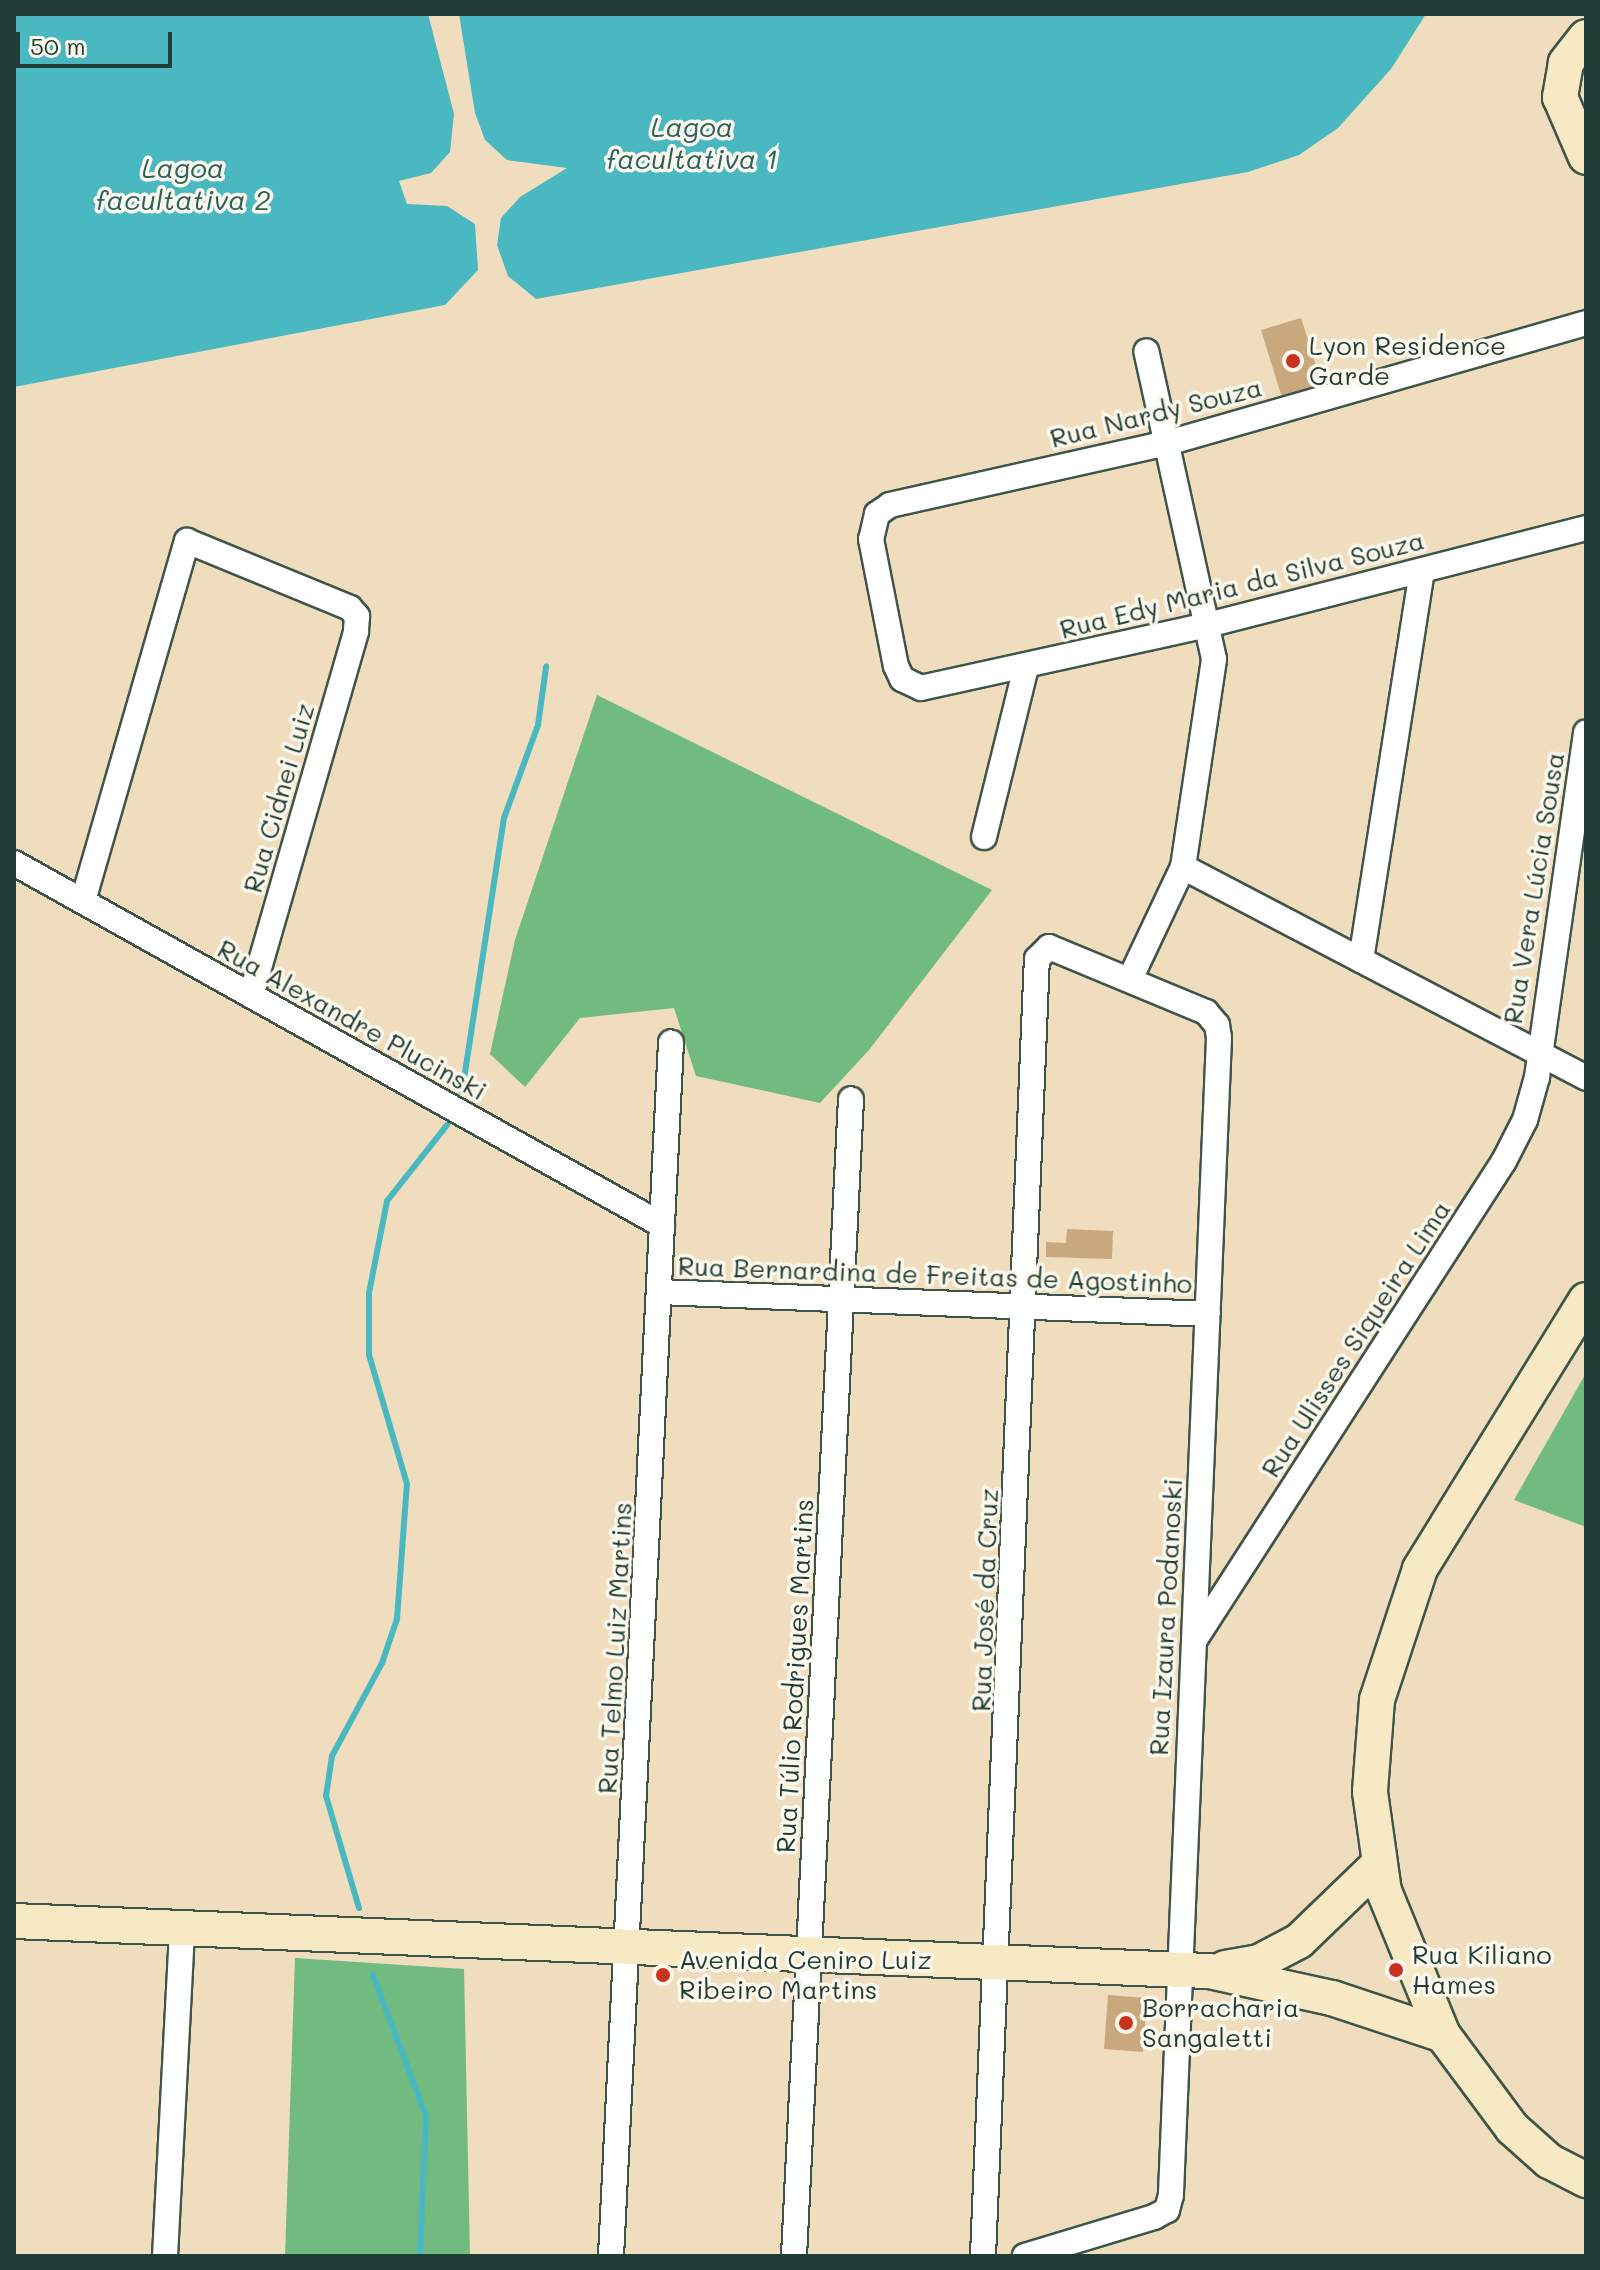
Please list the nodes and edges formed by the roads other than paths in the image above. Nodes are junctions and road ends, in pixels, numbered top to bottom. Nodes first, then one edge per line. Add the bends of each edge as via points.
1 (1586, 37) edge
2 (1586, 157) edge
3 (1586, 323) edge
4 (1146, 351) dead end
5 (1167, 443) junction
6 (1586, 528) edge
7 (1422, 571) junction
8 (1208, 625) junction
9 (1026, 667) junction
10 (910, 686) joint
11 (1586, 732) edge
12 (984, 837) dead end
13 (14, 863) edge
14 (1183, 867) junction
15 (83, 901) junction
16 (1361, 960) junction
17 (1130, 979) junction
18 (251, 995) junction
19 (671, 1042) dead end
20 (1538, 1053) junction
21 (1586, 1078) edge
22 (851, 1099) dead end
23 (662, 1225) junction
24 (659, 1292) junction
25 (842, 1300) junction
26 (1586, 1300) edge
27 (1026, 1307) junction
28 (1208, 1314) junction
29 (1193, 1644) junction
30 (1377, 1866) junction
31 (14, 1921) edge
32 (182, 1928) junction
33 (629, 1947) junction
34 (810, 1955) junction
35 (998, 1963) junction
36 (1194, 1971) junction
37 (1443, 2035) junction
38 (1586, 2180) edge
39 (165, 2256) edge
40 (611, 2256) edge
41 (794, 2256) edge
42 (983, 2256) edge
43 (1025, 2256) edge

1 - 2 street via 1566,63 1560,97
3 - 5 street, Rua Nardy Souza
4 - 5 street
5 - 8 street
5 - 10 street, Rua Nardy Souza via 890,505 877,514 871,539 896,666
6 - 7 street, Rua Edy Maria da Silva Souza
7 - 8 street, Rua Edy Maria da Silva Souza
7 - 16 street
8 - 9 street, Rua Edy Maria da Silva Souza
8 - 14 street via 1212,678
9 - 10 street, Rua Edy Maria da Silva Souza
9 - 12 street
11 - 20 street, Rua Vera Lúcia Sousa
13 - 15 street, Rua Alexandre Plucinski
14 - 16 street
14 - 17 street
15 - 18 street, Rua Alexandre Plucinski
15 - 18 street, Rua Cidnei Luiz via 187,541 350,608 357,616
16 - 20 street
17 - 27 street, Rua José da Cruz via 1043,948 1037,959
17 - 28 street, Rua Izaura Podanoski via 1206,1012 1217,1025
18 - 23 street, Rua Alexandre Plucinski
19 - 23 street, Rua Telmo Luiz Martins
20 - 21 street
20 - 29 street, Rua Ulisses Siqueira Lima via 1533,1099 1504,1161
22 - 25 street, Rua Túlio Rodrigues Martins
23 - 24 street, Rua Telmo Luiz Martins
24 - 25 street, Rua Bernardina de Freitas de Agostinho
24 - 33 street, Rua Telmo Luiz Martins
25 - 27 street, Rua Bernardina de Freitas de Agostinho
25 - 34 street, Rua Túlio Rodrigues Martins
26 - 30 street via 1420,1569 1375,1714 1370,1792
27 - 28 street, Rua Bernardina de Freitas de Agostinho
27 - 35 street, Rua José da Cruz
28 - 29 street, Rua Izaura Podanoski
29 - 36 street, Rua Izaura Podanoski
30 - 36 street via 1299,1941 1259,1962
30 - 37 street via 1396,1928
31 - 32 street
32 - 33 street
32 - 39 street
33 - 34 street
33 - 40 street, Rua Telmo Luiz Martins
34 - 35 street
34 - 41 street, Rua Túlio Rodrigues Martins
35 - 36 street
35 - 42 street, Rua José da Cruz
36 - 37 street via 1332,1998
36 - 43 street, Rua Izaura Podanoski via 1167,2210
37 - 38 street via 1512,2128 1549,2161

